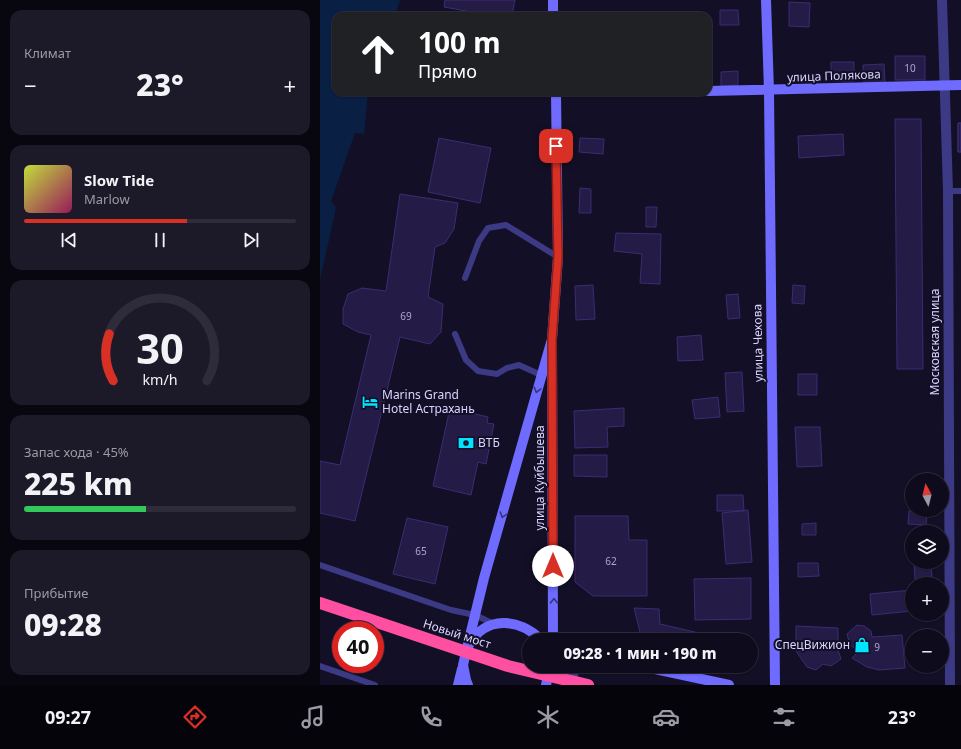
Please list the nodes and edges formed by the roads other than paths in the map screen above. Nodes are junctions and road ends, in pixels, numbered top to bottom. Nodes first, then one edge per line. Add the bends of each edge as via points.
1 (553, 0) edge
2 (766, 0) edge
3 (942, 0) edge
4 (553, 12) edge
5 (961, 85) edge
6 (943, 86) junction
7 (712, 91) edge
8 (769, 91) junction
9 (556, 96) edge
10 (948, 191) junction
11 (961, 191) edge
12 (558, 257) junction
13 (465, 278) dead end
14 (455, 334) dead end
15 (552, 339) junction
16 (541, 375) junction
17 (320, 565) edge
18 (320, 603) edge
19 (475, 615) junction
20 (494, 624) junction
21 (535, 633) edge
22 (553, 633) edge
23 (466, 652) junction
24 (463, 665) junction
25 (320, 666) edge
26 (549, 673) edge
27 (574, 673) edge
28 (673, 673) edge
29 (365, 683) edge
30 (375, 685) edge
31 (458, 685) edge
32 (468, 685) edge
33 (546, 685) edge
34 (571, 685) edge
35 (588, 685) edge
36 (729, 685) edge
37 (775, 685) edge
38 (950, 685) edge

1 - 4 street
2 - 8 street, улица Чехова
3 - 6 street, Московская улица
5 - 6 street, улица Полякова
6 - 8 street, улица Полякова
6 - 10 street, Московская улица
7 - 8 street, улица Полякова
8 - 37 street, улица Чехова
9 - 12 street
10 - 11 lane
10 - 38 street, Московская улица
12 - 13 lane via 506,225 488,228 479,241
12 - 15 street
14 - 16 lane via 466,360 478,372 497,374 520,365
15 - 16 street
22 -> 15 street, улица Куйбышева
16 -> 19 street
17 - 19 lane via 451,610
18 - 35 highway, Новый мост, bridge via 508,666
19 - 20 lane
19 - 23 street
20 - 21 street via 507,622 521,625
20 - 23 street via 472,640
23 - 24 street
24 - 31 street
24 - 32 street
25 - 29 lane
26 - 33 street
27 - 34 street
28 - 36 street
29 - 30 lane

